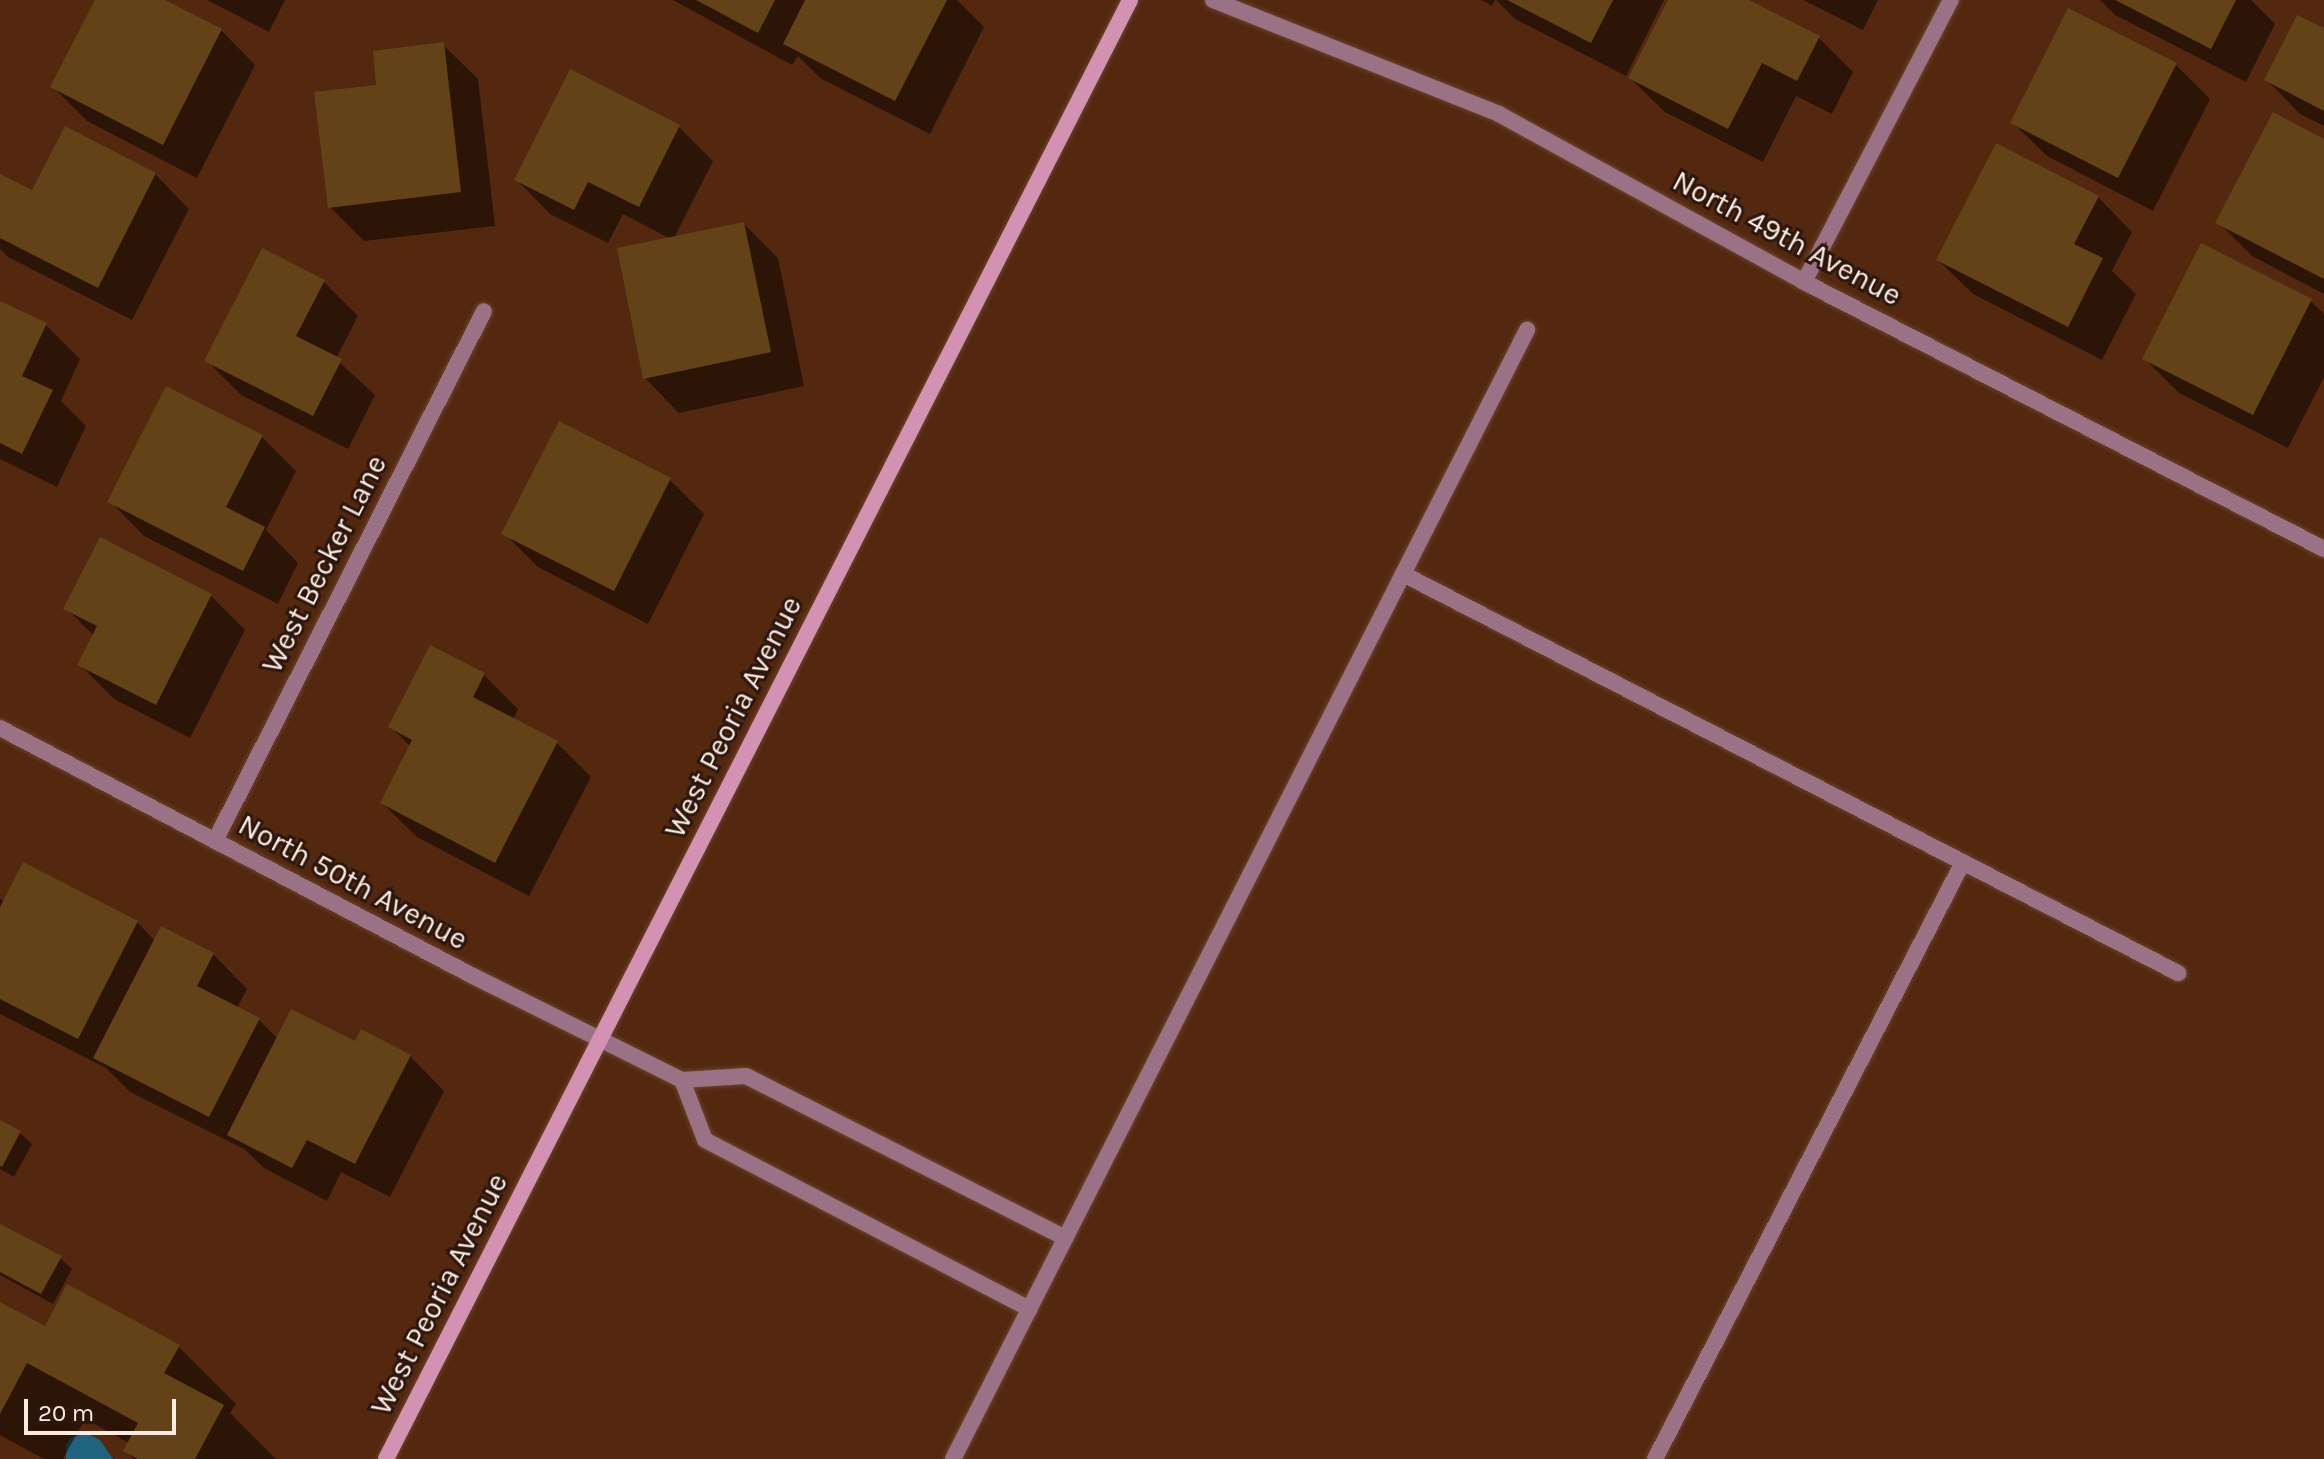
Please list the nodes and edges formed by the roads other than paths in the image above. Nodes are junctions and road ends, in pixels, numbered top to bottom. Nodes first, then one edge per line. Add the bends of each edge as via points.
1 (1130, 0) edge
2 (1213, 0) edge
3 (1951, 0) edge
4 (1804, 282) junction
5 (484, 311) dead end
6 (1527, 330) dead end
7 (2321, 541) edge
8 (1403, 574) junction
9 (0, 728) edge
10 (215, 841) junction
11 (1963, 862) junction
12 (2178, 973) dead end
13 (600, 1039) junction
14 (682, 1080) junction
15 (1065, 1238) junction
16 (1030, 1309) junction
17 (386, 1459) edge
18 (953, 1459) edge
19 (1655, 1459) edge

1 - 13 main road, West Peoria Avenue
2 - 4 street, North 49th Avenue via 1499,114
3 - 4 street
4 - 7 street, North 49th Avenue
5 - 10 street, West Becker Lane
6 - 8 street
8 - 11 street
8 - 15 street
9 - 10 street, North 50th Avenue
10 - 13 street, North 50th Avenue
11 - 12 street
11 - 19 street
13 - 14 street, North 50th Avenue
13 - 17 main road, West Peoria Avenue
14 - 15 street via 746,1076
14 - 16 street via 705,1140
15 - 16 street
16 - 18 street

